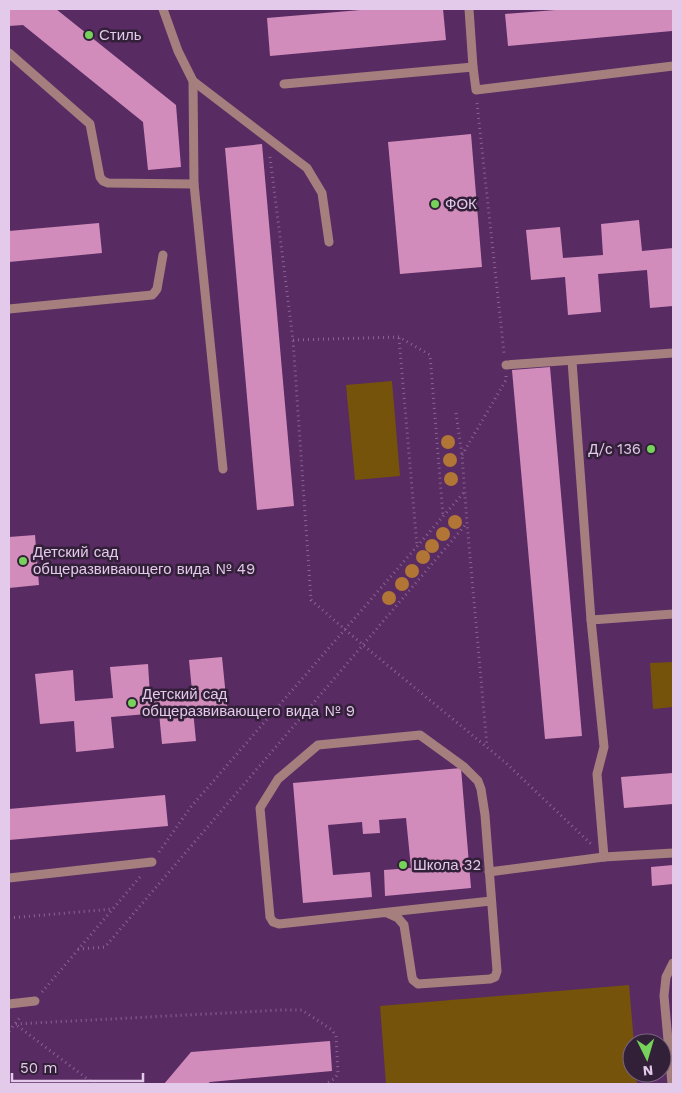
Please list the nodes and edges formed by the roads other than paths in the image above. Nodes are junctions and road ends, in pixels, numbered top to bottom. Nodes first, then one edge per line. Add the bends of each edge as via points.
1 (163, 9) edge
2 (469, 9) edge
3 (9, 53) edge
4 (673, 66) edge
5 (473, 68) junction
6 (193, 81) junction
7 (284, 84) dead end
8 (194, 184) junction
9 (329, 242) dead end
10 (163, 255) dead end
11 (9, 309) edge
12 (673, 353) edge
13 (572, 361) junction
14 (506, 365) road end
15 (223, 468) dead end
16 (673, 614) edge
17 (591, 620) junction
18 (673, 853) edge
19 (604, 857) junction
20 (152, 862) road end
21 (489, 872) junction
22 (9, 878) edge
23 (491, 901) junction
24 (387, 913) junction
25 (673, 963) edge
26 (35, 1001) road end
27 (9, 1004) edge
28 (672, 1084) edge

1 - 6 lane
2 - 5 lane
3 - 8 lane via 90,124 103,182
4 - 5 lane via 476,90
5 - 7 lane
6 - 8 lane
6 - 9 lane via 307,168 322,193
8 - 15 lane
10 - 11 lane via 157,289 152,295
12 - 13 lane
13 - 14 lane
13 - 17 lane
16 - 17 lane
17 - 19 lane via 604,748 597,774
18 - 19 lane
19 - 21 lane
20 - 22 lane
21 - 23 lane
21 - 24 lane via 485,815 478,781 424,737 318,745 278,779 260,808 271,920 279,924
23 - 24 lane
23 - 24 lane via 497,971 490,980 415,982 404,925
25 - 28 lane via 666,977 664,996
26 - 27 lane

